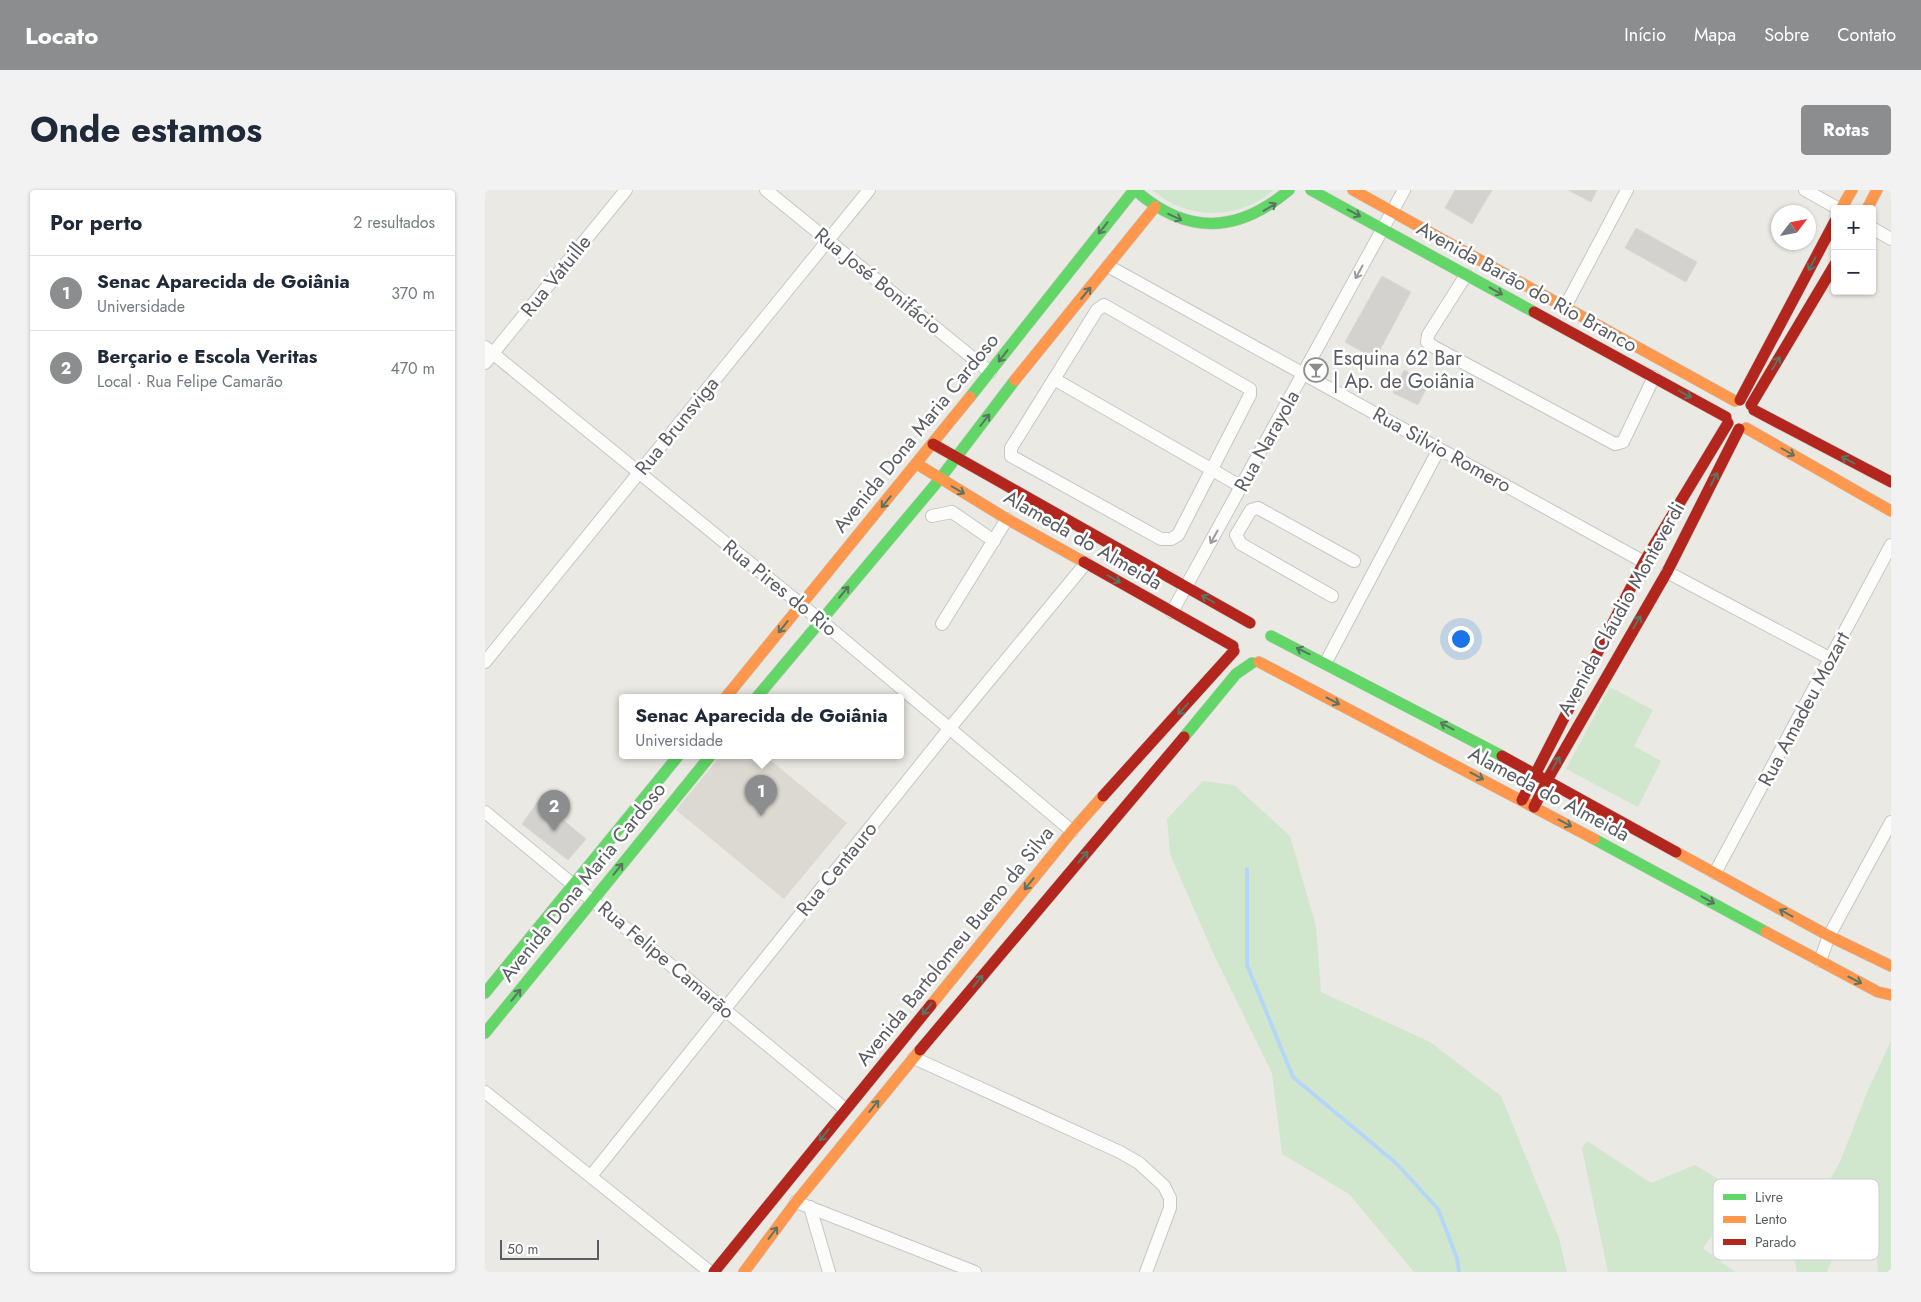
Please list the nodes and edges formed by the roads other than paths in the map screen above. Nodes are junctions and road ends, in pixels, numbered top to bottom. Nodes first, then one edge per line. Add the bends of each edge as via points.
1 (626, 190) edge
2 (766, 190) edge
3 (869, 190) edge
4 (1134, 190) edge
5 (1289, 190) edge
6 (1311, 190) edge
7 (1353, 190) edge
8 (1405, 190) edge
9 (1627, 190) edge
10 (1805, 190) edge
11 (1852, 190) edge
12 (1877, 190) edge
13 (1833, 205) edge
14 (1843, 205) edge
15 (1869, 205) edge
16 (1155, 208) junction
17 (1393, 212) junction
18 (1383, 229) junction
19 (1831, 229) edge
20 (1876, 230) edge
21 (1891, 239) edge
22 (828, 240) junction
23 (1108, 266) junction
24 (1831, 270) edge
25 (1466, 275) junction
26 (1565, 307) junction
27 (488, 355) edge
28 (990, 372) junction
29 (1303, 374) junction
30 (1654, 377) junction
31 (1054, 379) junction
32 (1745, 404) junction
33 (1727, 420) junction
34 (1742, 428) junction
35 (933, 444) junction
36 (1439, 449) junction
37 (955, 458) junction
38 (917, 464) junction
39 (1211, 470) junction
40 (639, 473) junction
41 (939, 480) junction
42 (1891, 482) edge
43 (1242, 487) junction
44 (1891, 511) edge
45 (1227, 514) junction
46 (932, 516) dead end
47 (1007, 519) junction
48 (1244, 522) junction
49 (994, 541) junction
50 (1891, 545) edge
51 (1354, 561) dead end
52 (1644, 562) junction
53 (1086, 563) junction
54 (1667, 572) junction
55 (1187, 586) junction
56 (1332, 596) dead end
57 (801, 605) junction
58 (1172, 612) junction
59 (820, 620) junction
60 (1250, 623) junction
61 (942, 624) dead end
62 (1271, 636) junction
63 (1235, 641) junction
64 (1831, 659) junction
65 (485, 662) edge
66 (1255, 662) junction
67 (1325, 662) junction
68 (728, 694) edge
69 (759, 694) edge
70 (949, 729) junction
71 (676, 759) edge
72 (708, 759) edge
73 (1536, 775) junction
74 (1547, 781) junction
75 (1522, 800) junction
76 (1534, 806) junction
77 (485, 812) edge
78 (1891, 822) edge
79 (1072, 831) junction
80 (1715, 874) junction
81 (574, 884) junction
82 (593, 900) junction
83 (1829, 936) junction
84 (1821, 961) junction
85 (1891, 966) edge
86 (485, 993) edge
87 (1891, 995) edge
88 (725, 1009) junction
89 (485, 1033) edge
90 (914, 1058) junction
91 (485, 1092) edge
92 (845, 1109) junction
93 (591, 1176) junction
94 (796, 1202) junction
95 (810, 1207) junction
96 (712, 1272) edge
97 (744, 1272) edge
98 (829, 1272) edge
99 (975, 1272) edge
100 (1146, 1272) edge

1 - 27 street, Rua Vatuille
2 - 22 street, Rua José Bonifácio
3 - 22 street, Rua Brunsviga
4 - 16 street
4 -> 28 street, Avenida Dona Maria Cardoso
16 -> 5 street via 1184,221 1215,225 1247,219 1275,205
6 -> 18 street, Avenida Barão do Rio Branco
7 - 17 street, Avenida Barão do Rio Branco
8 - 17 street, Rua Narayola
9 - 26 street
10 - 13 street
11 - 14 street
12 - 15 street
16 - 23 street
17 - 18 street, Rua Narayola
17 - 26 street, Avenida Barão do Rio Branco
18 - 25 street, Avenida Barão do Rio Branco
18 -> 29 street, Rua Narayola
19 -> 32 street
20 - 21 street
22 - 28 street, Rua José Bonifácio
22 - 40 street, Rua Brunsviga
23 - 29 street, Rua Silvio Romero
37 -> 23 street
32 -> 24 street
25 -> 30 street, Avenida Barão do Rio Branco
25 - 30 street via 1428,335 1427,342 1434,346 1615,444 1623,442
26 - 32 street, Avenida Barão do Rio Branco
27 - 40 street, Rua Pires do Rio
28 - 35 street, Avenida Dona Maria Cardoso
29 - 36 street, Rua Silvio Romero
29 - 43 street, Rua Narayola
30 -> 33 street, Avenida Barão do Rio Branco
31 - 39 street
31 - 39 street via 1097,310 1107,305 1120,312 1249,389 1250,395
31 - 39 street via 1011,448 1011,456 1015,460 1166,540 1178,535
32 - 33 street, Avenida Cláudio Monteverdi via 1727,407
32 - 34 street, Avenida Cláudio Monteverdi via 1753,420
42 -> 32 street, Avenida Barão do Rio Branco
33 - 34 street, Avenida Barão do Rio Branco
33 - 52 street, Avenida Cláudio Monteverdi
34 -> 44 street
54 -> 34 street, Avenida Cláudio Monteverdi
35 - 37 street, Alameda do Almeida
35 - 38 street, Avenida Dona Maria Cardoso
36 - 52 street, Rua Silvio Romero
36 - 67 street
37 - 41 street
37 - 55 street, Alameda do Almeida
38 - 41 street, Alameda do Almeida
38 -> 57 street, Avenida Dona Maria Cardoso
39 - 43 street
40 - 57 street, Rua Pires do Rio
40 - 65 street, Rua Brunsviga
41 -> 47 street, Alameda do Almeida
59 -> 41 street
43 - 45 street, Rua Narayola
45 - 48 street
45 -> 55 street, Rua Narayola
46 - 49 street via 952,512
47 - 49 street
47 - 53 street, Alameda do Almeida
48 - 51 street via 1251,510 1258,508
48 - 56 street via 1236,535 1241,544
49 - 61 street
50 - 64 street, Rua Amadeu Mozart
52 - 73 street, Avenida Cláudio Monteverdi
53 -> 58 street, Alameda do Almeida
53 - 70 street, Rua Centauro
54 - 64 street
74 -> 54 street, Avenida Cláudio Monteverdi
55 - 58 street, Rua Narayola
60 -> 55 street, Alameda do Almeida
57 - 59 street, Rua Pires do Rio
57 -> 68 street, Avenida Dona Maria Cardoso
58 - 63 street, Alameda do Almeida
59 - 69 street
59 - 70 street, Rua Pires do Rio
60 - 62 street via 1263,626
60 - 63 street via 1240,627
62 - 66 street via 1272,646 1267,656
67 -> 62 street, Alameda do Almeida
63 - 66 street via 1241,660
63 -> 79 street, Avenida Bartolomeu Bueno da Silva
64 - 80 street, Rua Amadeu Mozart
66 -> 75 street, Alameda do Almeida
90 -> 66 street, Avenida Bartolomeu Bueno da Silva via 1236,674
73 -> 67 street, Alameda do Almeida
70 - 79 street, Rua Pires do Rio
70 - 88 street, Rua Centauro
71 - 81 street, Avenida Dona Maria Cardoso
82 -> 72 street, Avenida Dona Maria Cardoso
73 - 74 street, Alameda do Almeida
73 - 75 street, Avenida Cláudio Monteverdi
74 - 76 street, Avenida Cláudio Monteverdi
74 - 80 street, Alameda do Almeida
75 - 76 street, Alameda do Almeida
76 -> 84 street, Alameda do Almeida
77 - 81 street, Rua Felipe Camarão
78 - 83 street
79 -> 92 street, Avenida Bartolomeu Bueno da Silva
83 -> 80 street, Alameda do Almeida
81 - 82 street, Rua Felipe Camarão
81 - 86 street, Avenida Dona Maria Cardoso
82 - 88 street, Rua Felipe Camarão
89 -> 82 street, Avenida Dona Maria Cardoso
83 - 84 street
83 - 85 street, Alameda do Almeida
84 -> 87 street, Alameda do Almeida via 1878,992
88 - 92 street, Rua Felipe Camarão
88 - 93 street, Rua Centauro
94 -> 90 street, Avenida Bartolomeu Bueno da Silva
90 - 100 street via 1120,1152 1153,1174 1164,1186 1170,1198 1170,1208
91 - 93 street
92 -> 96 street, Avenida Bartolomeu Bueno da Silva
93 - 96 street
94 - 95 street
97 -> 94 street, Avenida Bartolomeu Bueno da Silva
95 - 98 street
95 - 99 street

